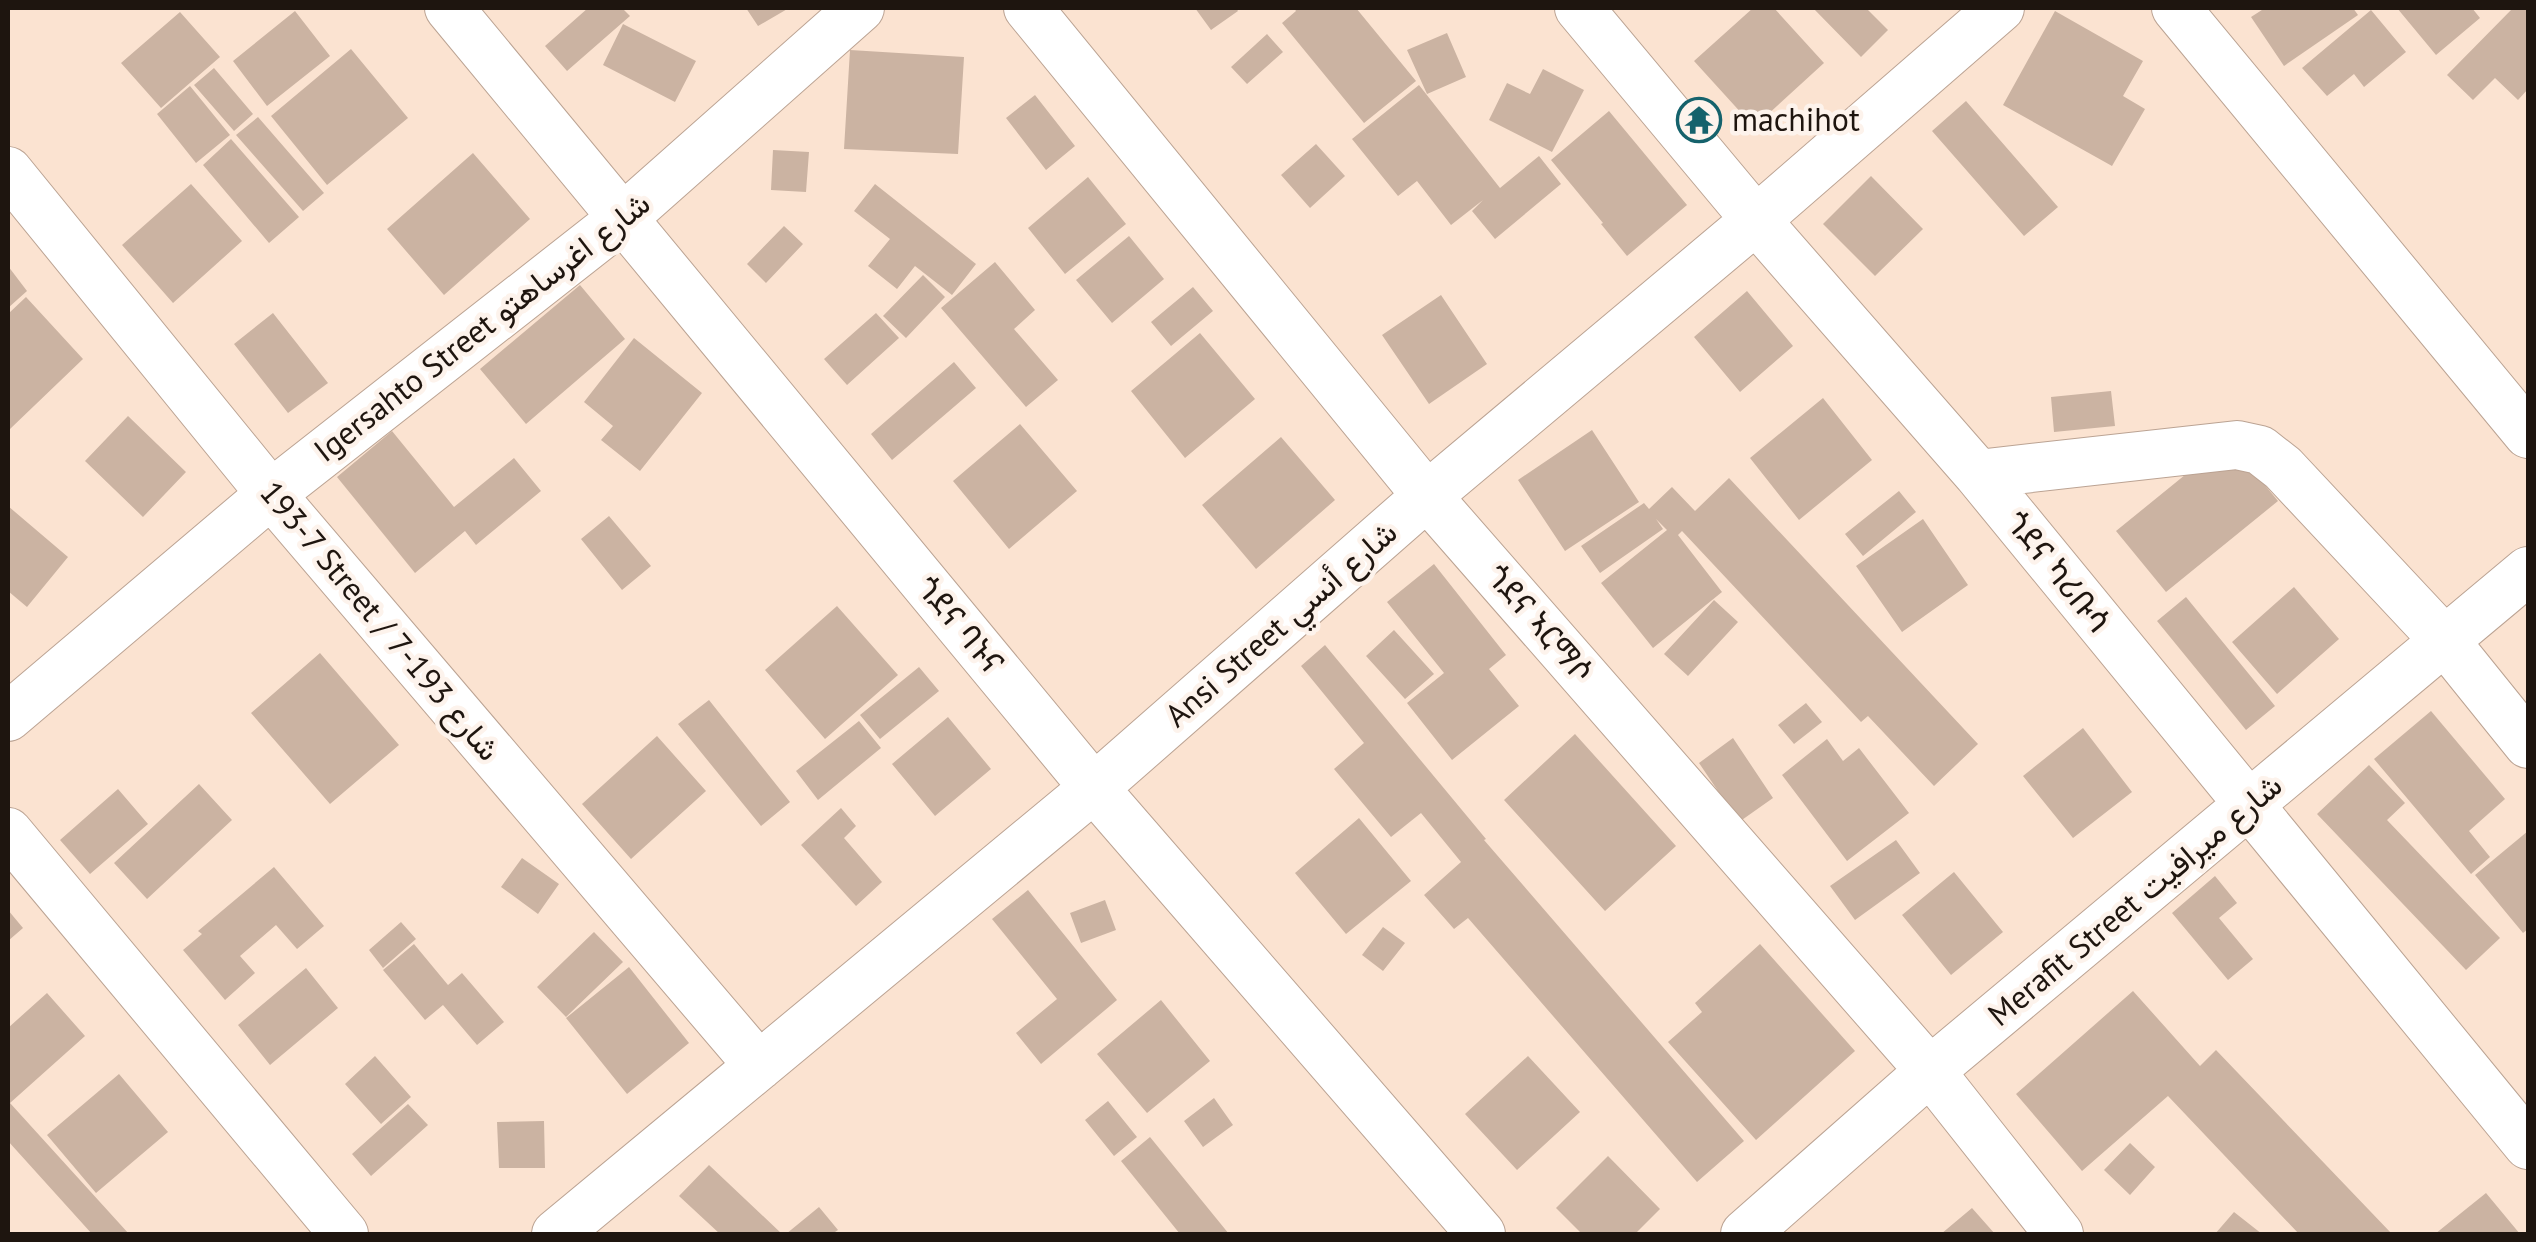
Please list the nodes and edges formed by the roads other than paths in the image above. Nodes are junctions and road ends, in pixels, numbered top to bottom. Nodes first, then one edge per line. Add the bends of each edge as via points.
1 (449, 8) edge
2 (860, 8) edge
3 (1028, 8) edge
4 (1579, 8) edge
5 (2000, 8) edge
6 (2176, 8) edge
7 (8, 171) edge
8 (623, 218) junction
9 (1756, 220) junction
10 (2528, 434) edge
11 (1978, 474) junction
12 (271, 494) junction
13 (1428, 496) junction
14 (2528, 570) edge
15 (2444, 641) junction
16 (8, 717) edge
17 (2528, 744) edge
18 (1094, 788) junction
19 (2249, 804) junction
20 (8, 832) edge
21 (758, 1066) junction
22 (1930, 1071) junction
23 (2528, 1144) edge
24 (344, 1234) edge
25 (556, 1234) edge
26 (1481, 1234) edge
27 (1745, 1234) edge
28 (2059, 1234) edge

1 - 8 street, ጎደና ባኑና
2 - 8 street, Igersahto Street شارع اغرساهتو
3 - 13 street, ጎደና ኣርማሶ
4 - 9 street, ጎደና ካሪቡሳ
5 - 9 street, Ansi Street شارع أنسي
6 - 10 street
7 - 12 street, 193-7 Street / شارع 193-7
8 - 12 street, Igersahto Street شارع اغرساهتو
8 - 18 street, ጎደና ባኑና
9 - 11 street, ጎደና ካሪቡሳ
9 - 13 street, Ansi Street شارع أنسي
11 - 15 street via 2237,445 2260,450
11 - 19 street, ጎደና ካሪቡሳ
12 - 16 street, Igersahto Street شارع اغرساهتو
12 - 21 street, 193-7 Street / شارع 193-7
13 - 18 street, Ansi Street شارع أنسي
13 - 22 street, ጎደና ኣርማሶ
14 - 15 street, Merafit Street شارع ميرافيت
15 - 17 street
15 - 19 street, Merafit Street شارع ميرافيت
18 - 21 street, Ansi Street شارع أنسي
18 - 26 street, ጎደና ባኑና
19 - 22 street, Merafit Street شارع ميرافيت
19 - 23 street, ጎደና ካሪቡሳ
20 - 24 street
21 - 25 street, Ansi Street شارع أنسي
22 - 27 street, Merafit Street شارع ميرافيت
22 - 28 street, ጎደና ኣርማሶ

